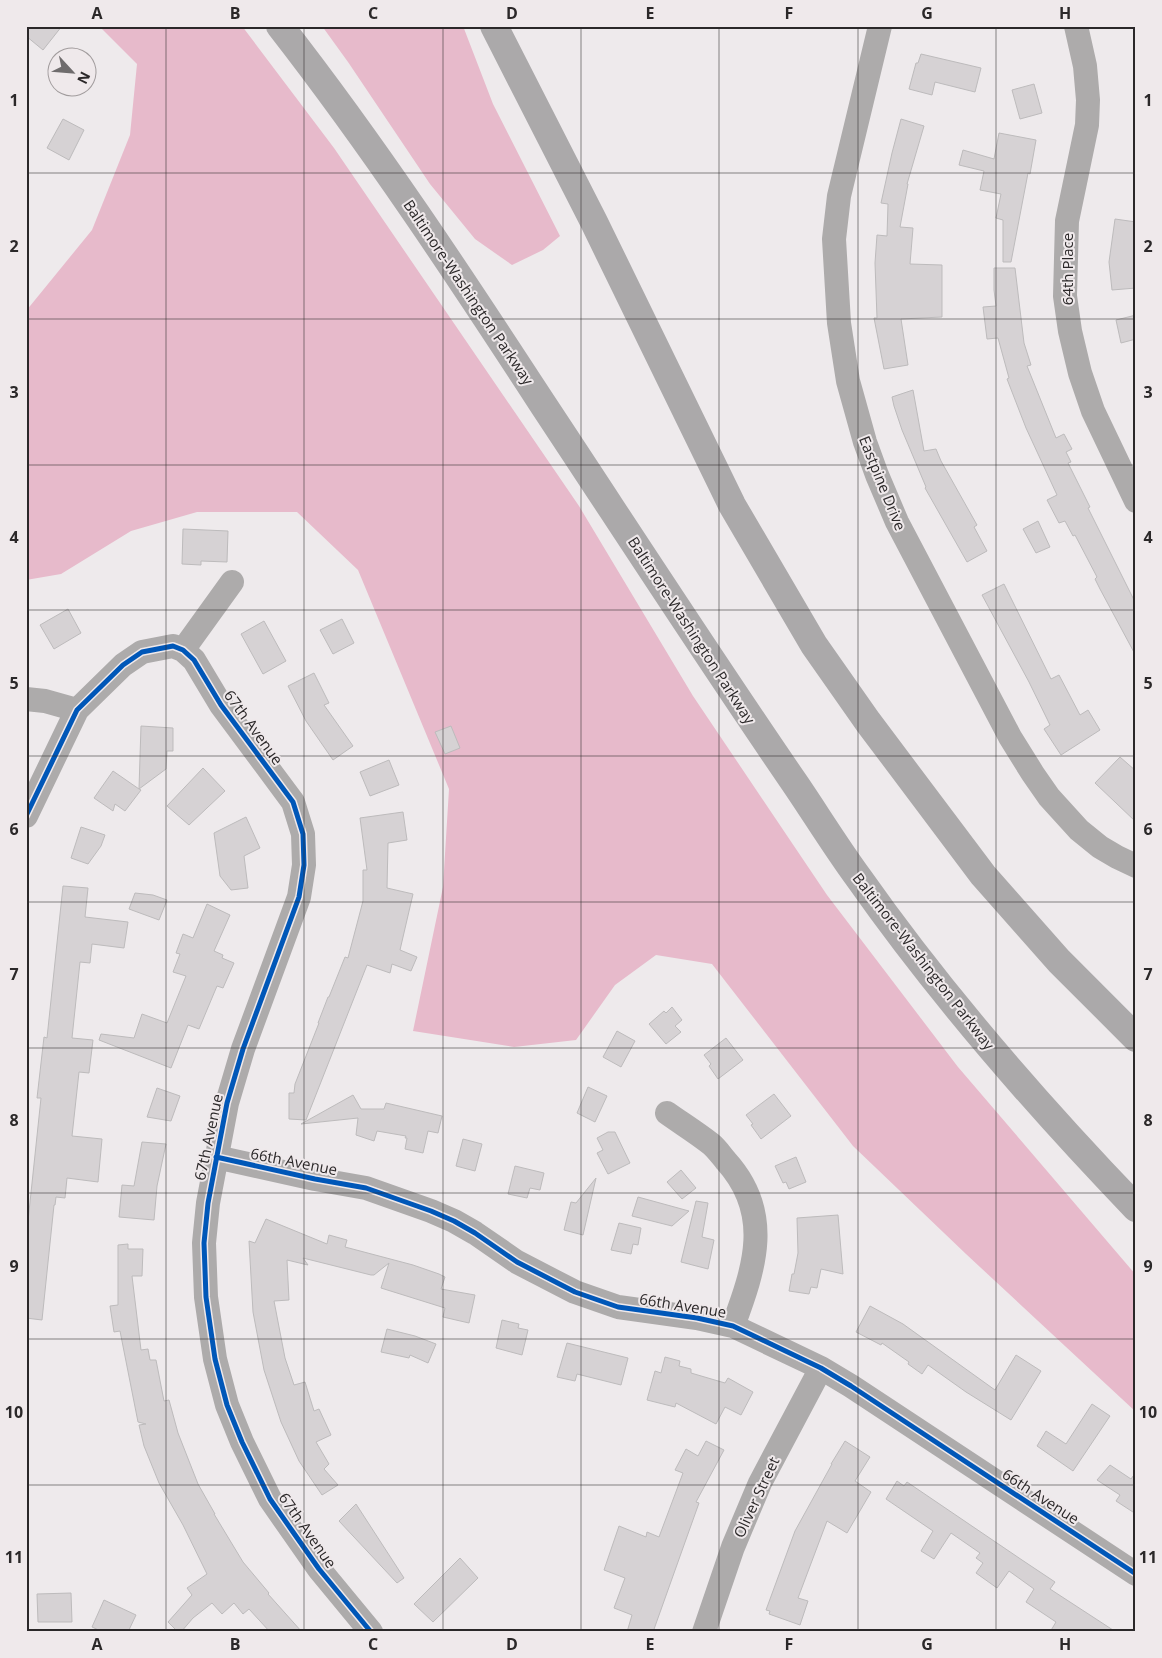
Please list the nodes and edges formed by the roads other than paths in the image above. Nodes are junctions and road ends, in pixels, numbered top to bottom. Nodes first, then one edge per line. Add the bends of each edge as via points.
1 (280, 26) edge
2 (494, 26) edge
3 (880, 26) edge
4 (1076, 26) edge
5 (1136, 502) edge
6 (232, 582) dead end
7 (183, 650) junction
8 (26, 699) edge
9 (78, 710) junction
10 (26, 816) edge
11 (1136, 866) edge
12 (1060, 961) junction
13 (1136, 1023) edge
14 (1136, 1038) edge
15 (667, 1113) dead end
16 (1068, 1138) junction
17 (216, 1157) junction
18 (1136, 1208) edge
19 (1136, 1218) edge
20 (733, 1326) junction
21 (821, 1368) junction
22 (1136, 1574) edge
23 (371, 1632) edge
24 (704, 1632) edge

1 - 16 highway, Baltimore-Washington Parkway via 320,77 463,282 736,698 858,877 981,1037
2 - 12 highway via 590,213 732,505 814,645 983,876
3 - 11 street, Eastpine Drive via 839,196 834,239 839,323 848,380 865,442 897,522 1033,774 1079,830 1100,847
4 - 5 street, 64th Place via 1085,66 1087,125 1068,221 1065,296 1080,373 1093,411
6 - 7 street
7 - 9 street via 173,646 142,652 123,665
7 - 17 street, 67th Avenue via 194,660 221,705 293,802 303,834 304,865 299,897 243,1049 226,1103
8 - 9 street
9 - 10 street
12 - 13 highway
12 - 14 highway
15 - 20 street, 66th Avenue via 712,1145 734,1170 748,1193 755,1219 753,1266
16 - 18 highway, Baltimore-Washington Parkway
16 - 19 highway
17 - 20 street, 66th Avenue via 366,1188 431,1211 475,1233 517,1262 574,1292 618,1307
17 - 23 street, 67th Avenue via 204,1243 206,1298 214,1359 227,1405 270,1499 319,1569
20 - 21 street, 66th Avenue
21 - 22 street, 66th Avenue
21 - 24 street, Oliver Street via 760,1483 733,1547

